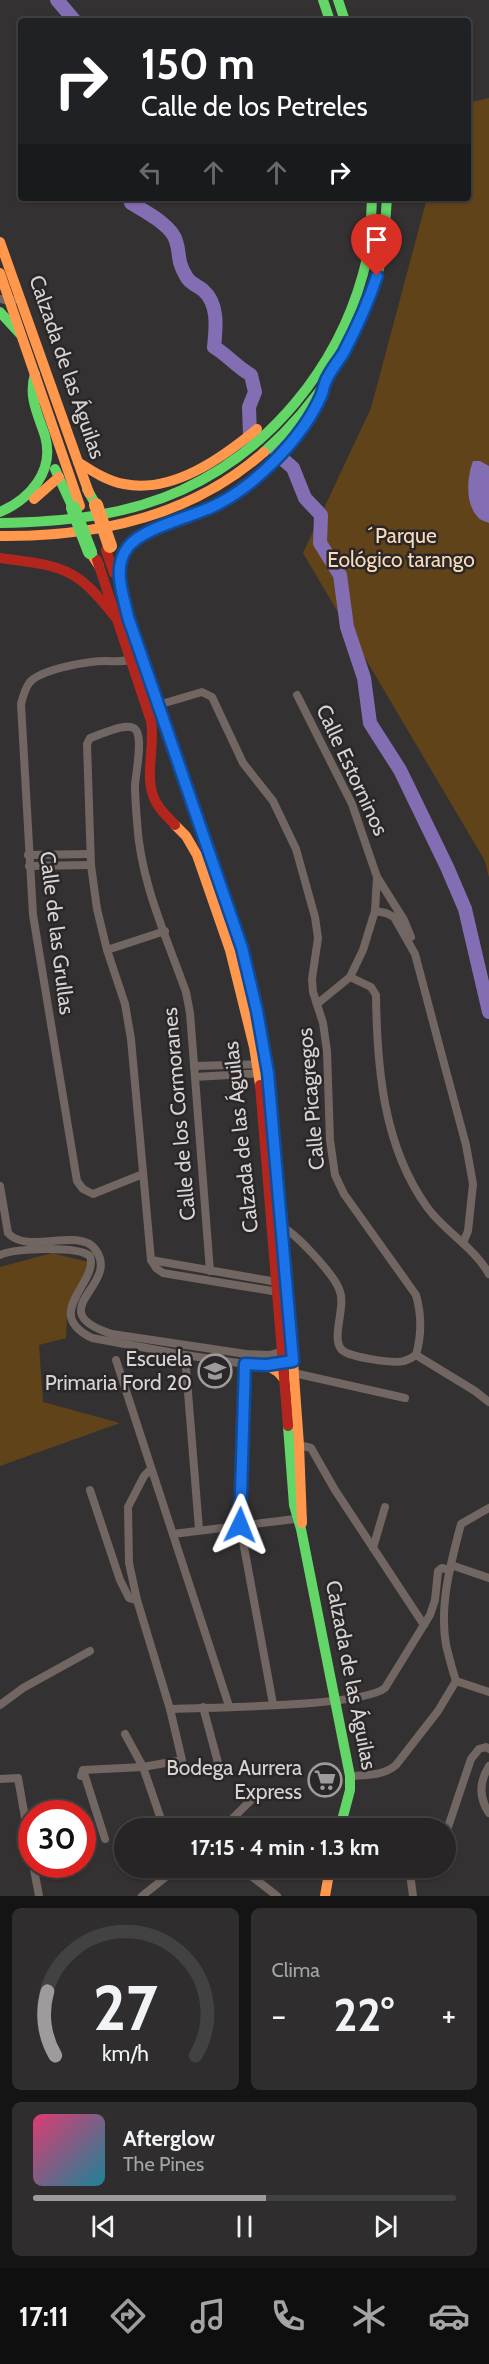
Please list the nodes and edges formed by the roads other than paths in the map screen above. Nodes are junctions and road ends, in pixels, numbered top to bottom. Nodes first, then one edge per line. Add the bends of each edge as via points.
1 (323, 0) edge
2 (338, 0) edge
3 (329, 18) edge
4 (344, 18) edge
5 (372, 201) edge
6 (387, 201) edge
7 (0, 242) edge
8 (0, 273) edge
9 (10, 299) edge
10 (361, 302) junction
11 (0, 312) edge
12 (22, 337) junction
13 (35, 374) junction
14 (47, 447) junction
15 (78, 462) junction
16 (59, 477) junction
17 (178, 485) junction
18 (85, 506) junction
19 (190, 510) junction
20 (0, 514) edge
21 (0, 524) edge
22 (149, 531) junction
23 (0, 537) edge
24 (102, 553) junction
25 (0, 558) edge
26 (119, 573) junction
27 (121, 617) junction
28 (136, 666) junction
29 (297, 695) dead end
30 (158, 705) junction
31 (173, 750) junction
32 (151, 752) junction
33 (201, 826) junction
34 (186, 836) junction
35 (90, 854) junction
36 (28, 855) junction
37 (91, 865) junction
38 (29, 866) junction
39 (377, 877) junction
40 (375, 911) junction
41 (165, 931) junction
42 (107, 950) junction
43 (415, 954) junction
44 (350, 977) junction
45 (317, 1004) junction
46 (194, 1066) junction
47 (263, 1069) junction
48 (195, 1077) junction
49 (143, 1174) junction
50 (0, 1186) edge
51 (278, 1226) junction
52 (463, 1243) junction
53 (0, 1255) edge
54 (151, 1260) junction
55 (210, 1271) junction
56 (489, 1274) edge
57 (278, 1287) junction
58 (185, 1355) junction
59 (416, 1355) junction
60 (245, 1359) junction
61 (116, 1360) dead end
62 (288, 1363) junction
63 (267, 1365) joint
64 (405, 1398) dead end
65 (489, 1402) edge
66 (299, 1445) junction
67 (151, 1469) junction
68 (90, 1490) dead end
69 (384, 1507) dead end
70 (489, 1508) edge
71 (300, 1522) junction
72 (240, 1525) junction
73 (199, 1529) junction
74 (173, 1534) junction
75 (373, 1548) junction
76 (450, 1567) junction
77 (489, 1578) edge
78 (137, 1600) junction
79 (424, 1625) junction
80 (90, 1651) dead end
81 (456, 1681) junction
82 (489, 1692) edge
83 (335, 1701) junction
84 (273, 1704) junction
85 (0, 1705) edge
86 (229, 1706) junction
87 (203, 1707) junction
88 (170, 1709) junction
89 (125, 1734) dead end
90 (489, 1749) edge
91 (489, 1766) edge
92 (143, 1767) junction
93 (220, 1770) dead end
94 (350, 1776) junction
95 (0, 1779) edge
96 (255, 1796) dead end
97 (22, 1800) edge
98 (489, 1814) edge
99 (161, 1818) edge
100 (233, 1818) edge
101 (343, 1818) edge
102 (451, 1818) edge
103 (105, 1839) dead end
104 (36, 1878) edge
105 (164, 1878) edge
106 (254, 1878) edge
107 (327, 1878) edge
108 (411, 1878) edge
109 (323, 1895) edge
110 (39, 1896) edge
111 (142, 1896) edge
112 (277, 1896) edge
113 (413, 1896) edge

1 - 3 main road
2 - 4 main road
5 - 10 main road
6 - 10 main road via 377,276
7 - 9 main road, Calzada de las Águilas
8 - 9 main road, Calzada de las Águilas
9 - 12 main road, Calzada de las Águilas
9 - 15 main road, Calzada de las Águilas
10 - 17 main road via 300,397
10 - 19 main road via 355,331 325,383 321,398 288,445 257,477 220,503
11 - 12 main road
12 - 13 main road, Calzada de las Águilas
13 - 14 main road via 30,396
13 - 18 main road, Calzada de las Águilas
14 - 16 main road
14 - 20 main road via 43,472 35,488
15 - 17 main road via 116,483
15 - 18 main road, Calzada de las Águilas via 87,489
16 - 18 main road
16 - 20 main road via 20,508
17 - 21 main road via 142,504 106,514
18 - 24 main road, bridge
18 - 24 main road, bridge
19 - 22 main road
19 - 23 main road via 68,534
22 - 24 main road
22 - 26 main road via 126,549
24 - 26 main road
24 - 27 main road, Calzada de las Águilas
25 - 27 main road via 51,565 70,572 91,585
26 - 27 main road
27 - 28 main road, Calzada de las Águilas
28 - 30 main road, Calzada de las Águilas
28 - 32 main road, Calzada de las Águilas via 152,727
28 - 36 street, Calle de las Grullas via 103,661 48,672 30,682 24,692 21,704
29 - 39 street, Calle Estorninos via 352,804
30 - 31 main road, Calzada de las Águilas
30 - 45 street, Calle Picagregos via 202,693 212,697 243,763 273,801 296,849 315,917 318,938 312,979
31 - 32 main road via 160,744
31 - 33 main road, Calzada de las Águilas
32 - 34 main road, Calzada de las Águilas via 152,794
33 - 34 main road via 196,835
33 - 47 main road, Calzada de las Águilas via 242,948
34 - 47 main road, Calzada de las Águilas via 197,855 230,950
35 - 36 street
35 - 37 street
35 - 41 street, Calle de los Cormoranes via 87,744 90,738 130,726 140,741 135,787 138,845 143,874
36 - 38 street, Calle de las Grullas
37 - 38 street
37 - 42 street
38 - 49 street, Calle de las Grullas via 33,915 77,1181 93,1194
39 - 40 street, Calle Estorninos
39 - 43 street via 404,920
40 - 43 street via 394,917
40 - 44 street, Calle Estorninos
41 - 42 street
41 - 46 street, Calle de los Cormoranes via 186,992
42 - 49 street via 125,1004 131,1039
43 - 52 street via 466,1145 472,1184 468,1231
44 - 45 street
44 - 52 street via 372,987 376,995 384,1095 397,1152 427,1207
45 - 59 street, Calle Picagregos via 327,1051 335,1174 344,1194 416,1295 422,1329
46 - 47 street
46 - 48 street, Calle de los Cormoranes
47 - 48 street
47 - 51 main road, Calzada de las Águilas
48 - 55 street, Calle de los Cormoranes
49 - 54 street
50 - 60 street via 8,1233 16,1240 80,1240 97,1250 102,1265 81,1305 85,1322 111,1334
51 - 57 main road, Calzada de las Águilas
51 - 59 street via 314,1254 340,1289 342,1307 337,1338 341,1349 348,1354 386,1361 402,1362
51 - 62 main road, Calzada de las Águilas
52 - 56 street
53 - 58 street via 30,1250 86,1253 92,1262 91,1270 71,1310 81,1333 98,1340
54 - 55 street
54 - 57 street via 163,1273
55 - 57 street
57 - 62 main road, Calzada de las Águilas
58 - 60 street
58 - 73 street
59 - 65 street
60 - 62 street via 268,1354
60 - 63 street
60 - 72 street
61 - 67 street
62 - 63 main road via 278,1372
62 - 64 street
62 - 66 main road, Calzada de las Águilas
62 - 71 main road, Calzada de las Águilas via 294,1505
66 - 71 main road, Calzada de las Águilas
66 - 75 street via 311,1448
67 - 74 street
67 - 78 street via 128,1507 129,1563
68 - 78 street via 120,1580 129,1598
69 - 75 street
70 - 76 street via 461,1524
71 - 72 street
71 - 83 main road, Calzada de las Águilas
72 - 73 street
72 - 84 street
73 - 74 street
74 - 86 street
75 - 79 street
76 - 77 street
76 - 79 street via 438,1570 433,1608
76 - 81 street via 446,1643
78 - 88 street
79 - 83 street via 385,1688 379,1693
80 - 85 street
81 - 82 street
81 - 94 street via 396,1765 389,1771
83 - 84 street
83 - 94 main road, Calzada de las Águilas
84 - 86 street
86 - 87 street
87 - 88 street
87 - 93 street
88 - 92 street via 182,1760
89 - 92 street
90 - 102 street via 479,1749 471,1759
91 - 98 street via 481,1787
92 - 99 street
92 - 103 street via 82,1773
94 - 101 main road, Calzada de las Águilas
95 - 97 street via 18,1778
96 - 100 street
104 - 110 street
105 - 111 street
106 - 112 street
107 - 109 main road
108 - 113 street

